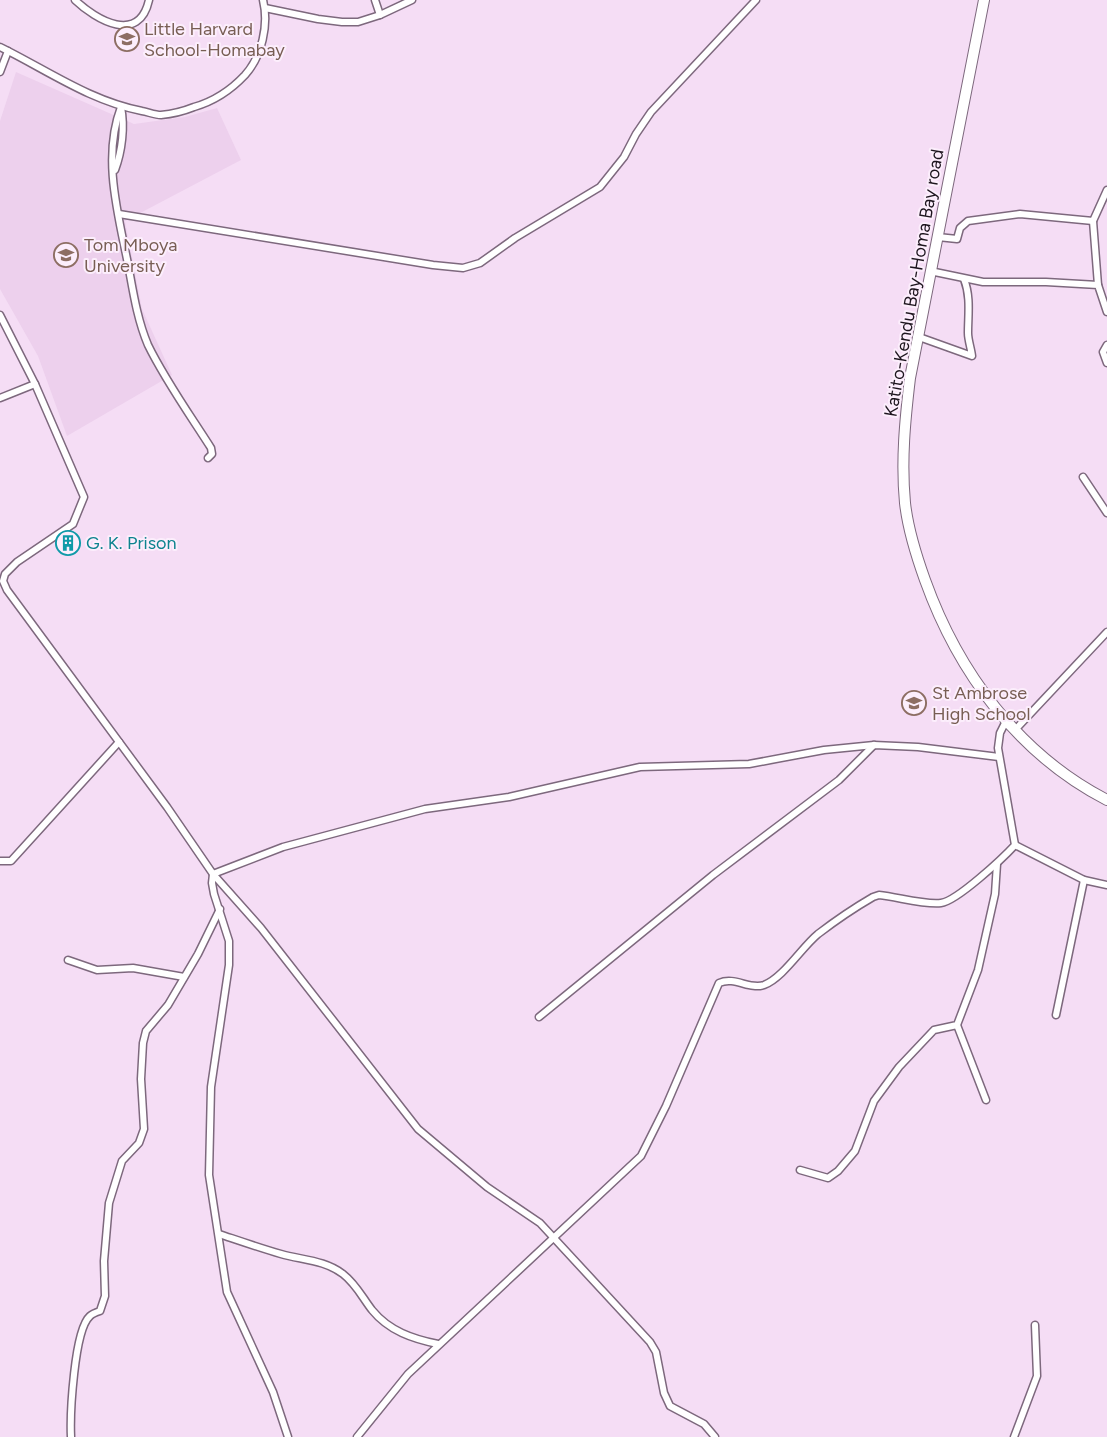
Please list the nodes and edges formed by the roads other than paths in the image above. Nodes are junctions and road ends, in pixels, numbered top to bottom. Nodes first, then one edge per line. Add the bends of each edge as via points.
1 (75, 0) edge
2 (149, 0) edge
3 (263, 0) edge
4 (375, 0) edge
5 (412, 0) edge
6 (756, 0) edge
7 (984, 0) edge
8 (265, 8) junction
9 (380, 15) junction
10 (0, 47) edge
11 (8, 51) junction
12 (0, 72) edge
13 (121, 107) junction
14 (1107, 190) edge
15 (119, 214) junction
16 (1093, 222) junction
17 (938, 237) junction
18 (930, 272) junction
19 (964, 279) junction
20 (1098, 285) junction
21 (1107, 312) edge
22 (0, 315) edge
23 (7, 328) junction
24 (0, 334) edge
25 (918, 337) junction
26 (1107, 345) edge
27 (1107, 363) edge
28 (35, 384) junction
29 (0, 398) edge
30 (208, 458) dead end
31 (1083, 477) dead end
32 (1107, 513) edge
33 (1107, 632) edge
34 (1006, 721) junction
35 (1014, 730) junction
36 (120, 742) junction
37 (874, 745) junction
38 (999, 757) junction
39 (1107, 800) edge
40 (1015, 845) junction
41 (0, 861) edge
42 (997, 864) junction
43 (213, 874) junction
44 (1084, 880) junction
45 (1107, 885) edge
46 (220, 909) junction
47 (68, 960) dead end
48 (184, 977) junction
49 (1056, 1015) dead end
50 (539, 1017) dead end
51 (957, 1024) junction
52 (986, 1100) dead end
53 (800, 1170) dead end
54 (219, 1234) junction
55 (554, 1239) junction
56 (1035, 1325) dead end
57 (438, 1344) junction
58 (71, 1437) edge
59 (288, 1437) edge
60 (357, 1437) edge
61 (715, 1437) edge
62 (1014, 1437) edge

1 - 2 street via 93,16 116,25 141,17
3 - 8 street
4 - 9 street
5 - 9 street
6 - 15 street via 651,112 624,157 600,187 514,238 480,263 463,268 433,265
7 - 17 highway, Katito-Kendu Bay-Homa Bay road
8 - 9 street via 342,22 358,22
8 - 13 street via 259,52 233,89 210,102 160,115
10 - 11 street
11 - 12 street
11 - 13 street via 61,81
13 - 15 street via 113,149 114,197
14 - 16 street
15 - 30 street via 137,310 148,345 211,448 212,454
16 - 17 street via 1020,214 968,221 960,228 957,239
16 - 20 street
17 - 18 highway, Katito-Kendu Bay-Homa Bay road
18 - 19 street
18 - 25 highway, Katito-Kendu Bay-Homa Bay road
19 - 20 street
19 - 25 street via 968,290 968,335 972,356
20 - 21 street
22 - 23 street
23 - 24 street
23 - 28 street
25 - 34 highway, Katito-Kendu Bay-Homa Bay road via 910,378 903,451 905,504 912,543 950,641 974,680
26 - 27 street via 1103,352
28 - 29 street
28 - 36 street via 84,497 74,524 17,562 5,574 3,581
31 - 32 street
33 - 35 street
34 - 35 highway, Katito-Kendu Bay-Homa Bay road
34 - 38 street via 998,741
35 - 39 highway, Katito-Kendu Bay-Homa Bay road via 1055,765
36 - 41 street via 11,861
36 - 43 street
37 - 38 street
37 - 43 street via 824,750 750,764 640,767 509,797 425,809 283,846
37 - 50 street via 839,780 713,875
38 - 40 street
40 - 42 street
40 - 44 street
42 - 51 street via 995,894 978,970
42 - 55 street via 943,903 879,895 873,897 817,935 773,980 763,985 732,980 719,983 646,1150
43 - 46 street via 212,882
43 - 55 street via 261,928 418,1129 487,1187 540,1223
44 - 45 street
44 - 49 street
46 - 48 street
46 - 54 street via 229,941 229,965 211,1087 209,1144 209,1175
47 - 48 street via 97,970 133,968
48 - 58 street via 168,1005 146,1031 143,1043 140,1079 144,1129 139,1143 122,1160 109,1203 104,1261 105,1296 100,1310 89,1316 84,1325 75,1365
51 - 52 street
51 - 53 street via 934,1030 899,1067 874,1100 855,1151 838,1171 828,1178
54 - 57 street via 283,1255 312,1259 342,1273 382,1321 410,1338
54 - 59 street via 227,1292 273,1392
55 - 57 street
55 - 61 street via 650,1342 656,1352 664,1393 670,1406 704,1424
56 - 62 street via 1037,1376
57 - 60 street via 408,1374

